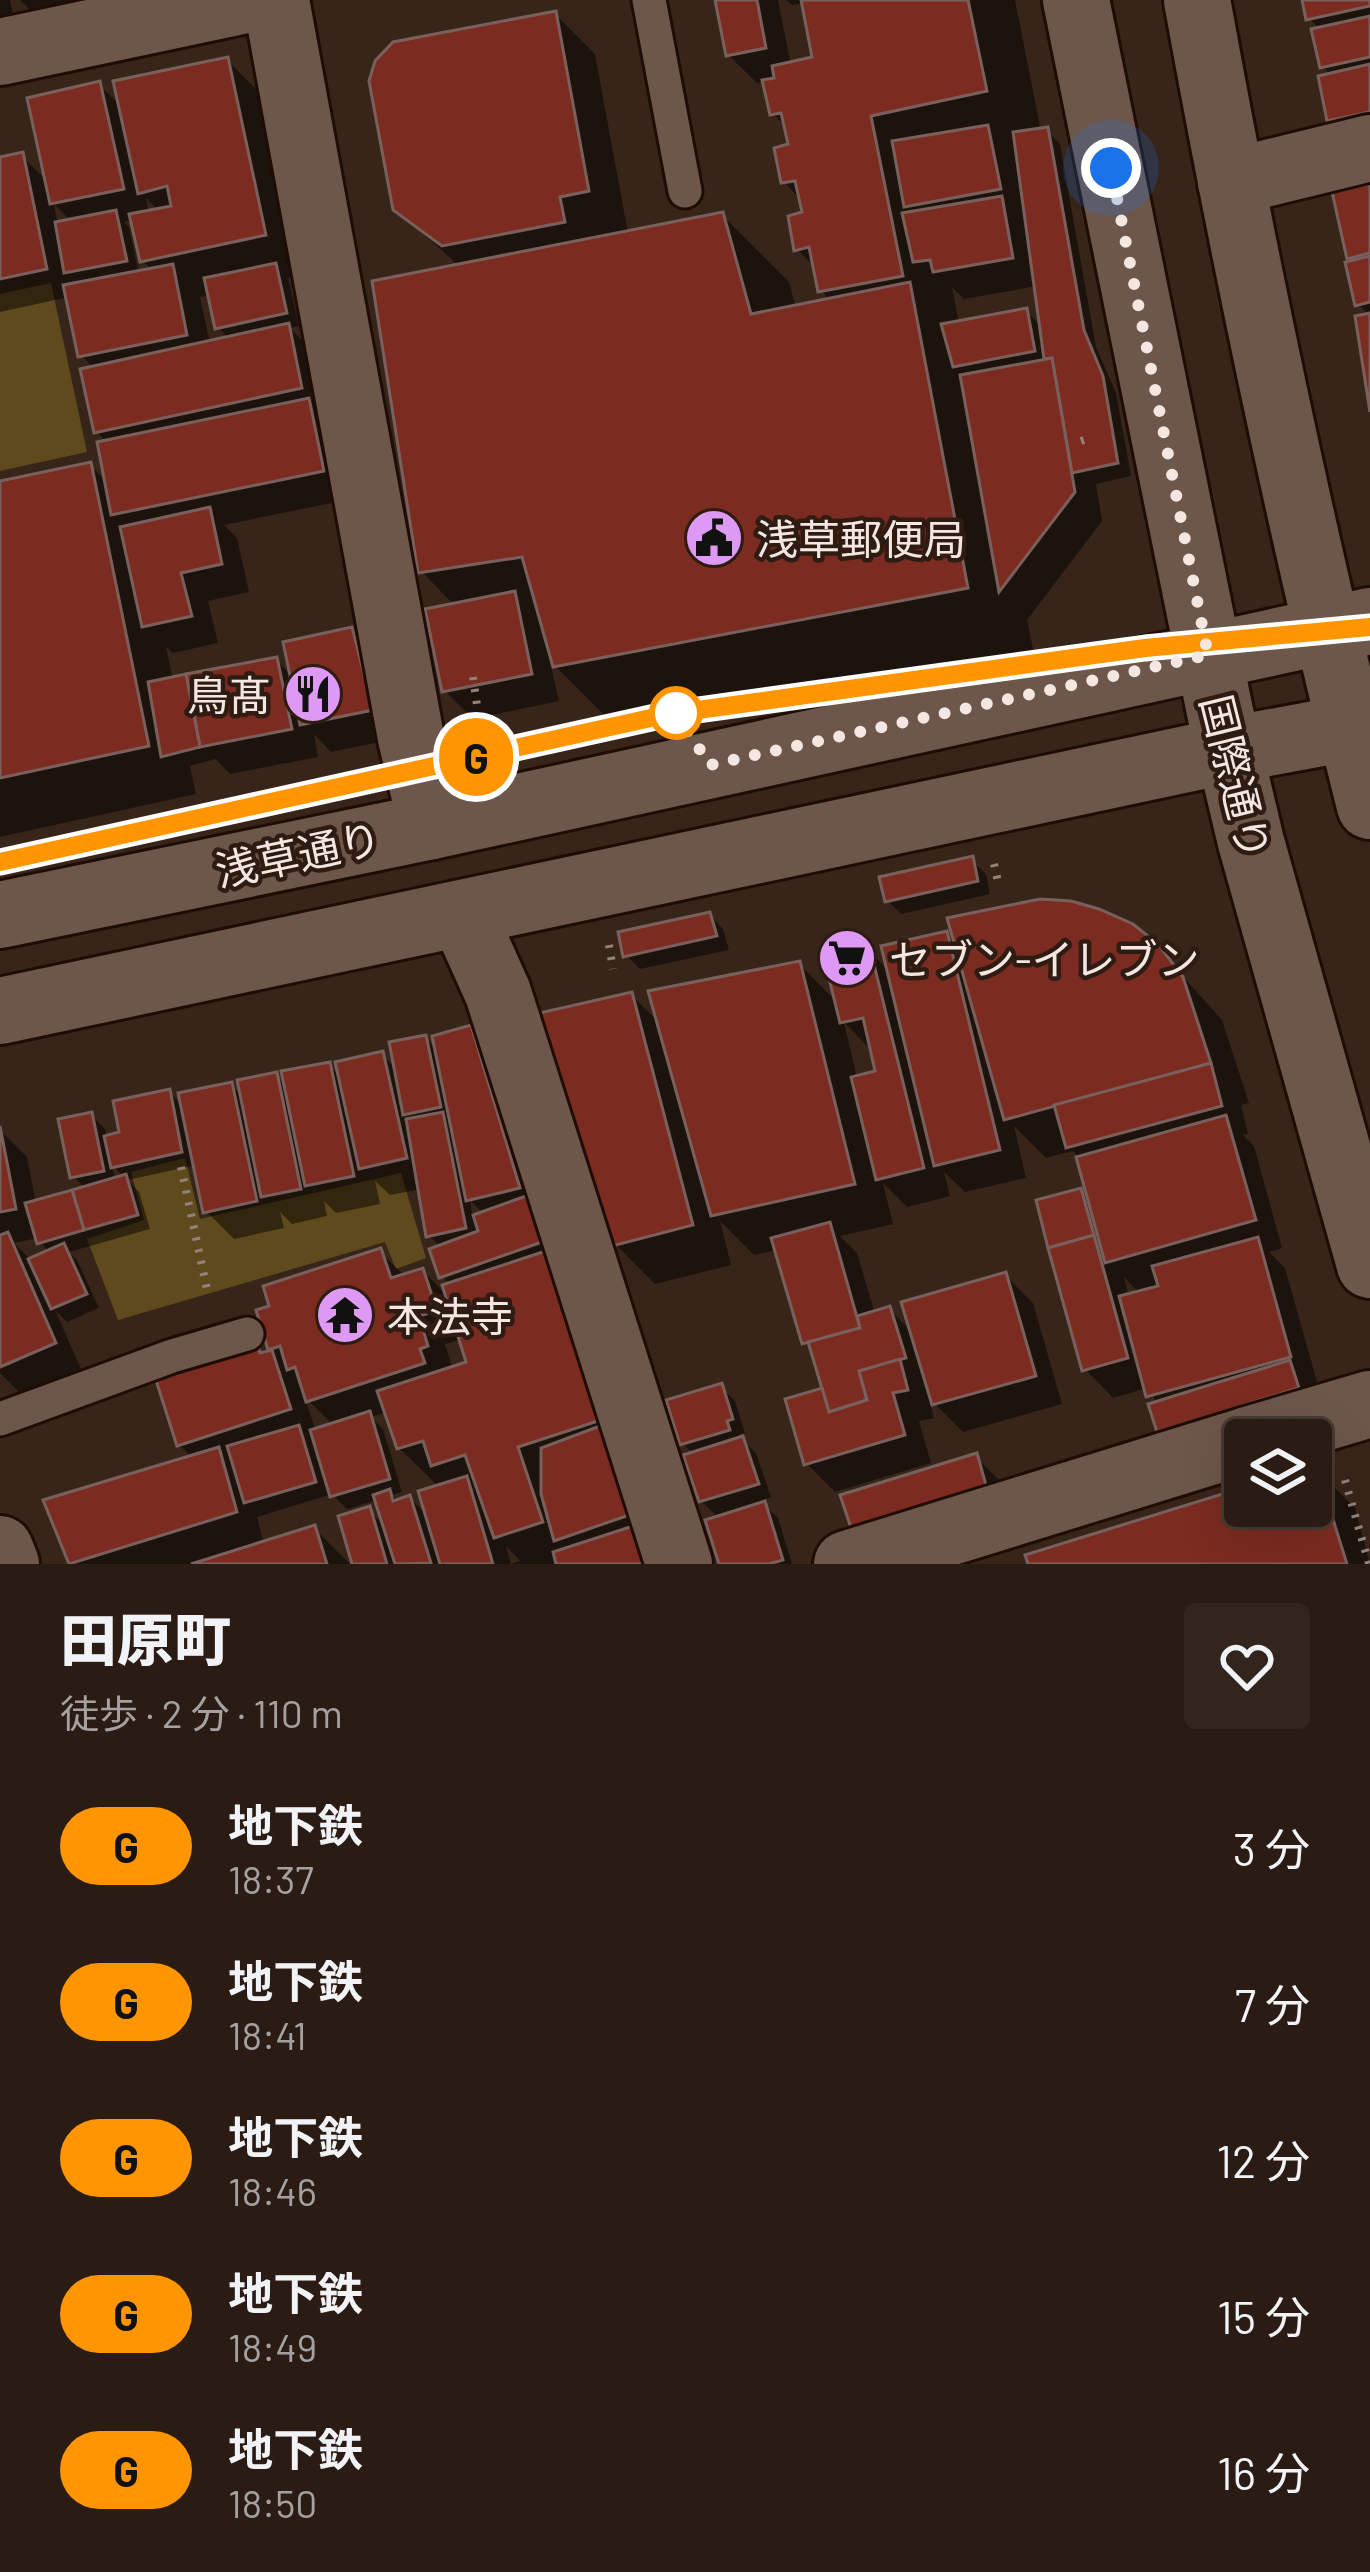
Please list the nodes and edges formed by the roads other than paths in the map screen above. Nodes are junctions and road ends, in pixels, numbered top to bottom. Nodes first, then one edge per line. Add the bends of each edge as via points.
1 (246, 0) edge
2 (276, 0) edge
3 (649, 0) edge
4 (1076, 0) edge
5 (1197, 0) edge
6 (0, 52) edge
7 (1370, 148) edge
8 (1231, 182) junction
9 (685, 191) dead end
10 (1348, 625) edge
11 (1208, 655) junction
12 (1360, 726) edge
13 (1229, 750) junction
14 (1370, 806) edge
15 (432, 826) junction
16 (0, 915) edge
17 (463, 915) junction
18 (0, 1010) edge
19 (1370, 1265) edge
20 (233, 1338) road end
21 (1348, 1410) edge
22 (0, 1419) edge
23 (1317, 1419) edge
24 (1224, 1447) edge
25 (0, 1549) edge
26 (6, 1564) edge
27 (680, 1564) edge
28 (847, 1564) edge

1 - 6 main road
2 - 15 main road
3 - 9 lane
4 - 11 main road, 国際通り
5 - 8 main road
7 - 8 main road
8 - 10 main road
10 - 11 main road, 浅草通り
10 - 12 main road
11 - 13 main road, 国際通り
11 - 15 main road, 浅草通り
12 - 13 main road
12 - 14 main road
13 - 17 main road
13 - 19 main road, 国際通り
15 - 16 main road, 浅草通り
17 - 18 main road
17 - 27 main road via 498,993
20 - 22 lane
21 - 23 main road
24 - 28 main road
25 - 26 main road

